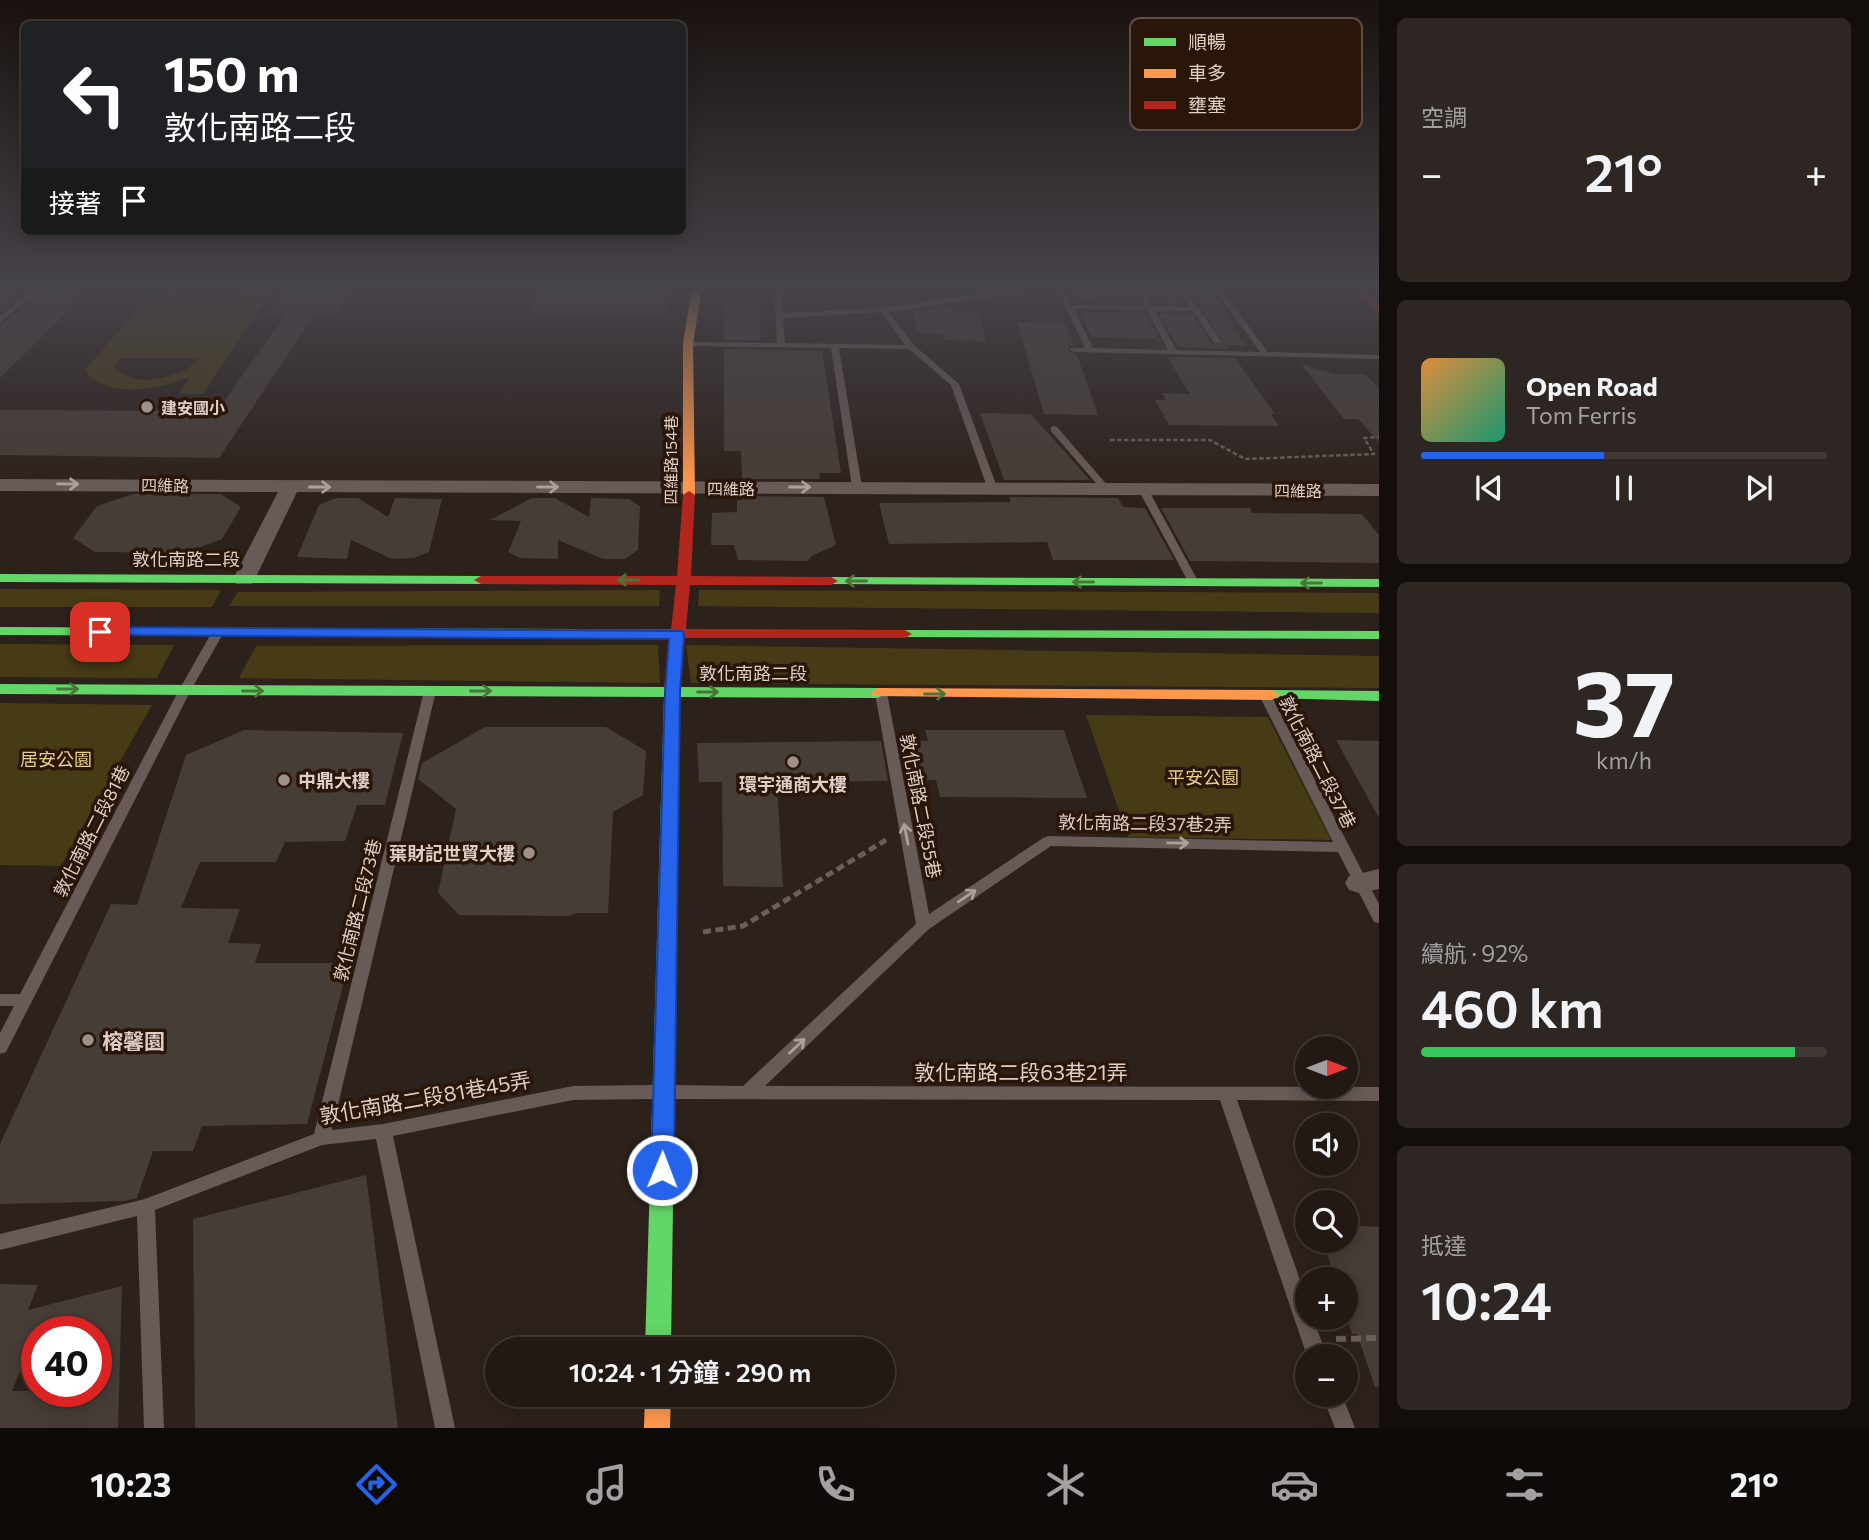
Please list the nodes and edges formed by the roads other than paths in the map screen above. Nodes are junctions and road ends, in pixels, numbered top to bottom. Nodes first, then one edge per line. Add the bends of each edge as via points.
1 (688, 353) edge
2 (836, 353) edge
3 (918, 353) edge
4 (1164, 353) edge
5 (1174, 353) joint
6 (1266, 355) joint
7 (1379, 357) edge
8 (1054, 429) dead end
9 (0, 485) edge
10 (290, 486) junction
11 (857, 487) junction
12 (992, 487) junction
13 (689, 488) junction
14 (1105, 488) junction
15 (1143, 488) junction
16 (1379, 490) edge
17 (0, 578) edge
18 (244, 579) junction
19 (682, 581) junction
20 (1194, 583) junction
21 (1379, 583) edge
22 (0, 631) edge
23 (218, 632) junction
24 (677, 634) junction
25 (1379, 635) edge
26 (0, 689) edge
27 (185, 690) junction
28 (430, 691) junction
29 (672, 692) junction
30 (881, 693) junction
31 (1265, 695) junction
32 (1379, 696) edge
33 (1341, 846) junction
34 (1369, 881) edge
35 (1379, 918) edge
36 (924, 925) junction
37 (0, 1000) edge
38 (25, 1000) junction
39 (0, 1048) edge
40 (664, 1092) junction
41 (747, 1092) junction
42 (1226, 1094) junction
43 (1379, 1094) edge
44 (383, 1131) junction
45 (321, 1138) junction
46 (146, 1206) junction
47 (0, 1242) edge
48 (659, 1337) edge
49 (1313, 1344) edge
50 (658, 1407) edge
51 (1337, 1407) edge
52 (154, 1428) edge
53 (445, 1428) edge
54 (657, 1428) edge
55 (1345, 1428) edge

1 - 13 main road, 四維路154巷
2 - 11 lane
3 - 12 lane via 955,384
4 - 5 lane
5 - 6 lane
6 - 7 lane
8 - 14 lane
9 -> 10 street, 四維路
10 -> 13 street, 四維路
10 - 18 street
11 - 12 street, 四維路
13 -> 11 street, 四維路
12 - 14 street, 四維路
13 - 19 main road, 四維路154巷
14 - 15 street, 四維路
15 - 16 street, 四維路
15 - 20 lane
17 - 18 main road, 敦化南路二段
19 -> 18 main road, 敦化南路二段
20 -> 19 main road, 敦化南路二段
19 - 24 main road, 四維路154巷
21 -> 20 main road, 敦化南路二段
22 - 23 main road
23 - 24 main road
23 - 27 lane, 敦化南路二段81巷
24 - 25 main road
24 - 29 main road, 四維路154巷
26 -> 27 main road, 敦化南路二段
27 -> 28 main road, 敦化南路二段
27 - 38 lane, 敦化南路二段81巷
28 -> 29 main road, 敦化南路二段
28 - 45 lane, 敦化南路二段73巷
29 -> 30 main road, 敦化南路二段
29 - 40 main road, 四維路154巷
30 -> 31 main road, 敦化南路二段
36 -> 30 lane, 敦化南路二段55巷
31 - 32 main road, 敦化南路二段
31 - 33 lane, 敦化南路二段37巷
33 - 34 lane, 敦化南路二段37巷
36 -> 33 lane, 敦化南路二段37巷2弄 via 1048,841
34 - 35 lane, 敦化南路二段37巷
41 -> 36 lane, 敦化南路二段37巷2弄
37 - 38 lane
38 - 39 lane, 敦化南路二段81巷
40 - 41 lane, 敦化南路二段63巷21弄
40 - 44 lane, 敦化南路二段81巷45弄 via 573,1093
40 - 48 main road, 四維路154巷
41 - 42 lane, 敦化南路二段63巷21弄
42 - 43 lane, 敦化南路二段63巷21弄
42 - 49 lane
44 - 45 lane, 敦化南路二段81巷45弄
44 - 53 lane
45 - 46 lane, 敦化南路二段81巷45弄
46 - 47 lane, 敦化南路二段81巷45弄
46 - 52 lane
50 - 54 main road
51 - 55 lane

